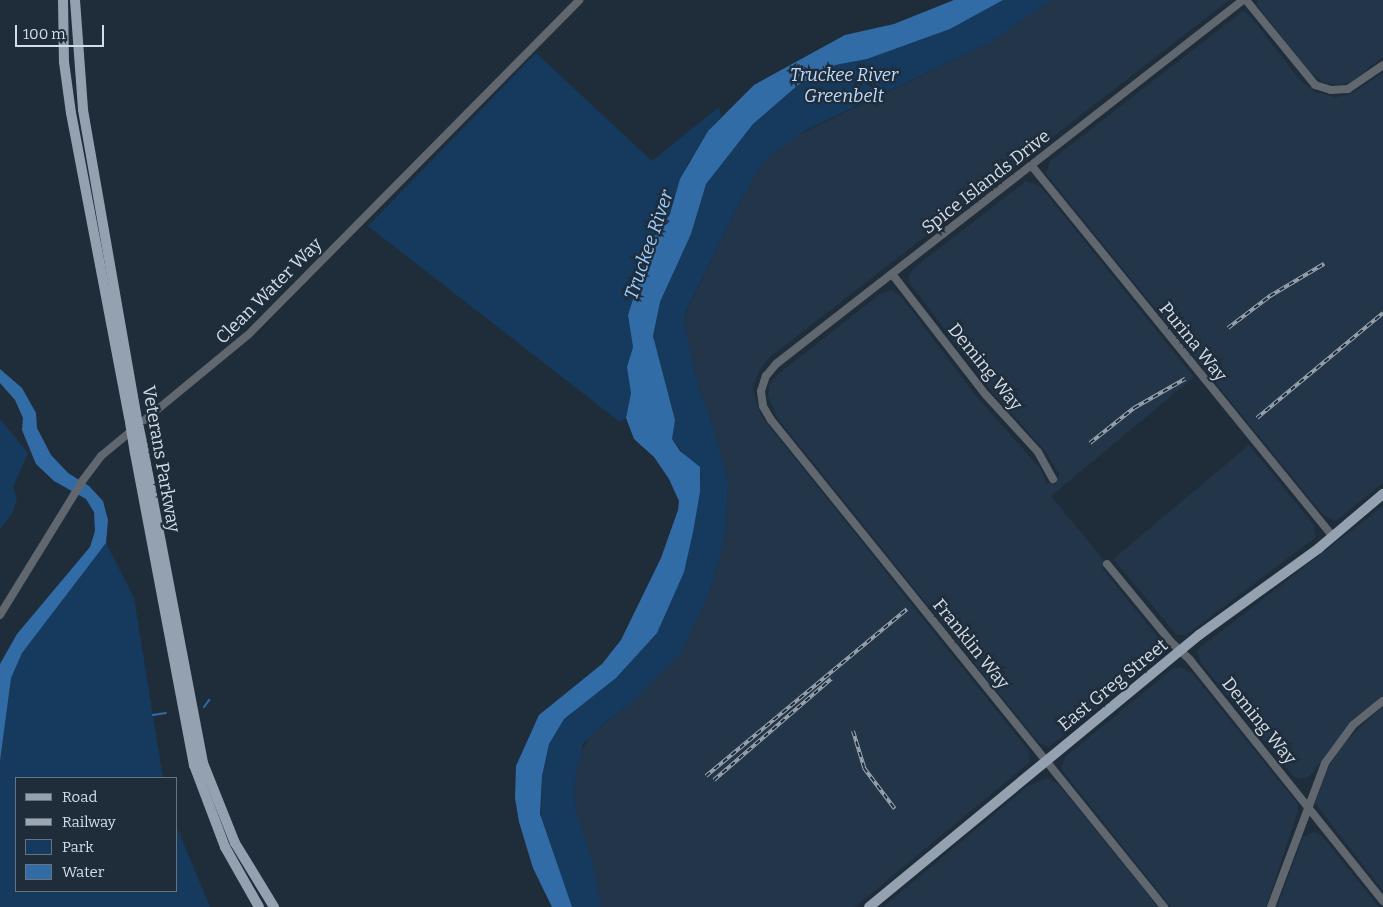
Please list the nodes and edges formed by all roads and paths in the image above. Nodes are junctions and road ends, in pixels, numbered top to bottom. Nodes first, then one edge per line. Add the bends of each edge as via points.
1 (63, 0) edge
2 (75, 0) edge
3 (579, 0) edge
4 (1244, 0) edge
5 (1383, 65) edge
6 (1031, 166) junction
7 (892, 274) junction
8 (761, 397) joint
9 (132, 415) junction
10 (139, 451) junction
11 (1053, 479) dead end
12 (1383, 494) edge
13 (1332, 536) junction
14 (1108, 564) dead end
15 (0, 615) edge
16 (1180, 650) junction
17 (1383, 701) edge
18 (1046, 761) junction
19 (1307, 806) junction
20 (1383, 902) edge
21 (259, 907) edge
22 (274, 907) edge
23 (869, 907) edge
24 (1164, 907) edge
25 (1271, 907) edge

1 - 9 main road, Veterans Parkway via 64,62 70,113
2 - 9 main road, Veterans Parkway via 83,110
3 - 15 street, Clean Water Way via 248,335 105,452 83,480
4 - 5 street via 1315,85 1331,90 1348,89
4 - 6 street, Spice Islands Drive
6 - 7 street, Spice Islands Drive
6 - 13 street, Purina Way
7 - 8 street, Spice Islands Drive via 770,369 762,383
7 - 11 street, Deming Way via 986,395 1038,452
8 - 18 street, Franklin Way via 771,420
9 - 10 main road, Veterans Parkway, bridge
10 - 21 main road, Veterans Parkway via 187,737 204,798 242,880
10 - 22 main road, Veterans Parkway via 203,763 223,816 252,873
12 - 13 main road, East Greg Street
13 - 16 main road, East Greg Street
14 - 16 street, Deming Way
16 - 18 main road, East Greg Street
16 - 19 street, Deming Way
17 - 19 street via 1353,725 1333,751
18 - 23 main road, East Greg Street
18 - 24 street, Franklin Way
19 - 20 street, Deming Way
19 - 25 street

